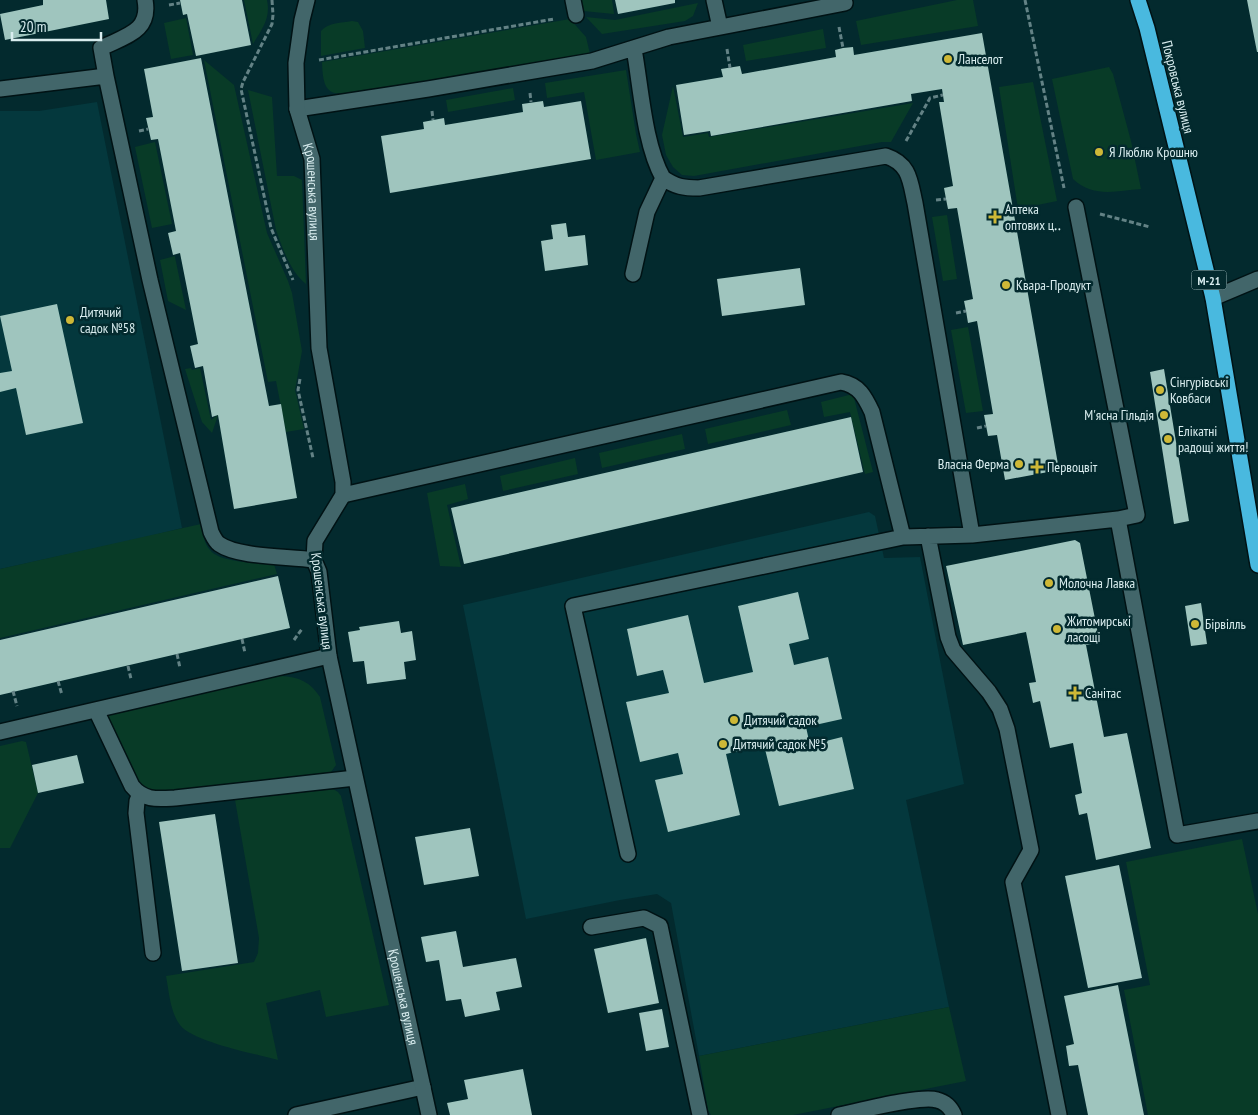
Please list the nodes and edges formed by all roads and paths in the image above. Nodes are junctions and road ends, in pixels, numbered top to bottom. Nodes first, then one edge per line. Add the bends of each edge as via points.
1 (145, 0) edge
2 (272, 0) edge
3 (307, 0) edge
4 (573, 0) edge
5 (714, 0) edge
6 (1026, 0) edge
7 (1138, 0) edge
8 (849, 1) edge
9 (576, 15) joint
10 (720, 27) junction
11 (634, 48) junction
12 (296, 63) junction
13 (106, 76) junction
14 (0, 89) edge
15 (943, 95) dead end
16 (297, 109) junction
17 (896, 159) junction
18 (664, 178) junction
19 (1076, 207) junction
20 (1150, 227) dead end
21 (633, 274) dead end
22 (1258, 280) edge
23 (294, 282) dead end
24 (1213, 298) junction
25 (301, 376) dead end
26 (315, 464) dead end
27 (343, 495) junction
28 (1118, 519) junction
29 (972, 534) junction
30 (928, 536) junction
31 (903, 537) junction
32 (314, 560) junction
33 (1258, 565) edge
34 (329, 656) junction
35 (96, 710) junction
36 (0, 732) edge
37 (355, 778) junction
38 (140, 794) junction
39 (1258, 820) edge
40 (628, 854) dead end
41 (591, 928) dead end
42 (153, 953) dead end
43 (423, 1086) junction
44 (296, 1115) edge
45 (429, 1115) edge
46 (700, 1115) edge
47 (839, 1115) edge
48 (954, 1115) edge
49 (1059, 1115) edge

1 - 13 street via 145,19 140,28 101,48
2 - 23 path via 272,24 241,89 271,228
3 - 12 street, Крошенська вулиця
4 - 9 street
5 - 10 street
6 - 19 path via 1066,199
7 - 24 highway, Покровська вулиця / М-21
8 - 10 street
9 - 12 path
10 - 11 street
11 - 16 street via 592,61
11 - 18 street via 652,149 656,166
12 - 16 street, Крошенська вулиця
13 - 14 street
13 - 32 street via 150,280 214,539 220,545 235,550 270,557
15 - 17 path via 930,98
16 - 27 street, Крошенська вулиця via 312,159 319,348
17 - 18 street via 886,156 699,188 684,188
17 - 29 street via 908,172 915,203
18 - 21 street via 647,212
19 - 20 path
19 - 28 street via 1137,515
22 - 24 street
24 - 33 highway, Покровська вулиця / М-21
25 - 26 path via 298,390
27 - 31 street via 841,382 858,389 872,412
27 - 32 street, Крошенська вулиця via 315,541
28 - 29 street
28 - 39 street via 1177,835
29 - 30 street
30 - 31 street
30 - 49 street via 953,650 990,692 1007,729 1031,850 1014,882
31 - 40 street via 573,606
32 - 34 street, Крошенська вулиця via 319,572
34 - 35 street
34 - 37 street, Крошенська вулиця
35 - 36 street
35 - 38 street via 132,786
37 - 38 street via 175,798 156,799
37 - 43 street, Крошенська вулиця
38 - 42 street via 136,813
41 - 46 street via 644,918 660,926
43 - 44 street
43 - 45 street, Крошенська вулиця
47 - 48 street via 936,1099 945,1103

